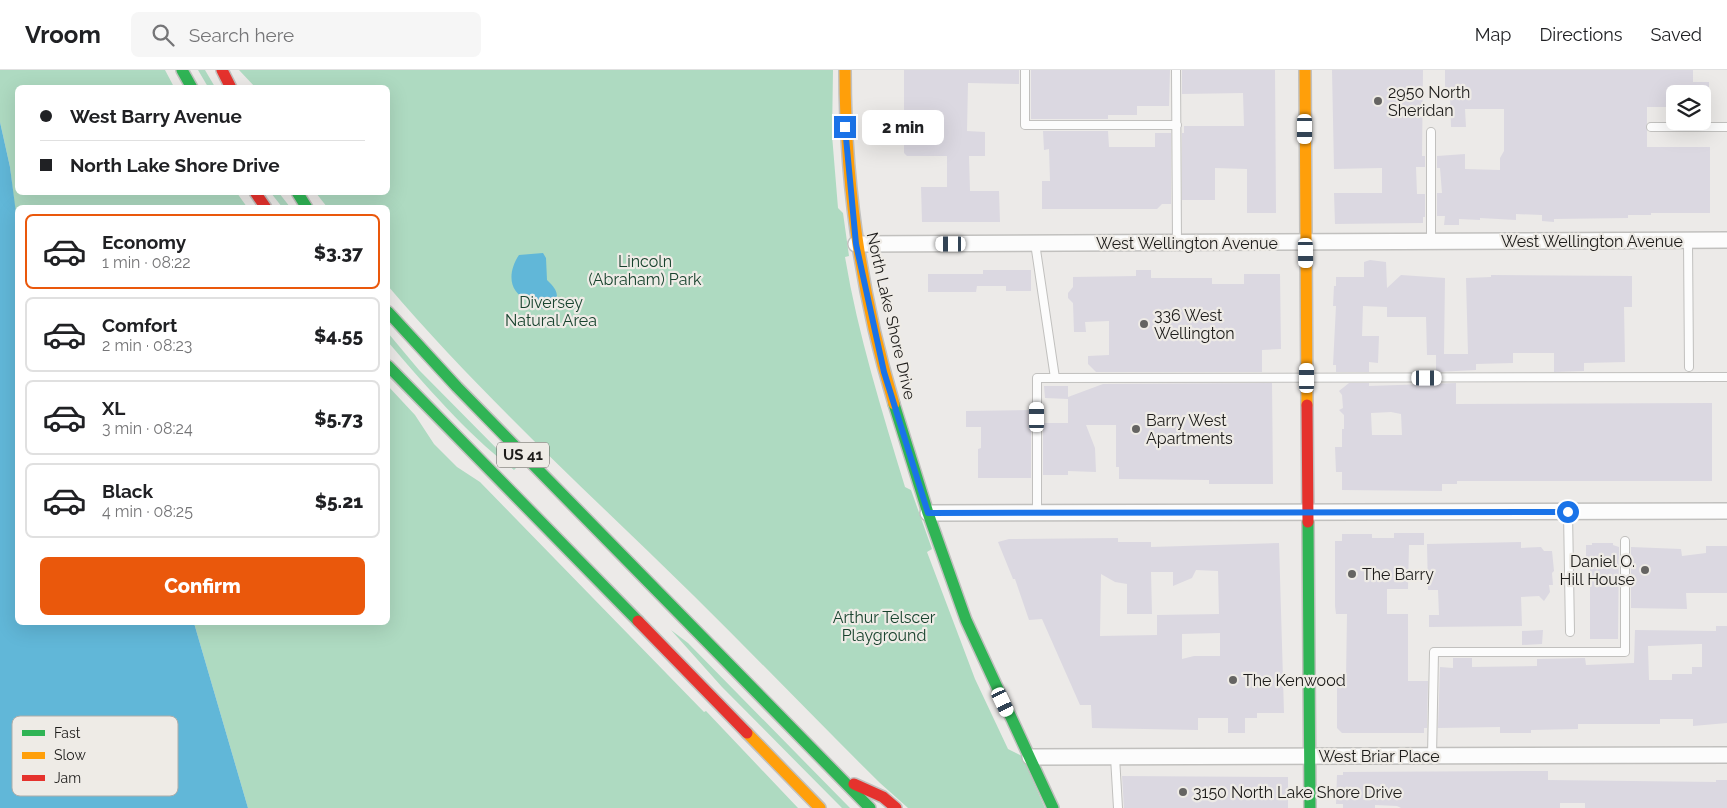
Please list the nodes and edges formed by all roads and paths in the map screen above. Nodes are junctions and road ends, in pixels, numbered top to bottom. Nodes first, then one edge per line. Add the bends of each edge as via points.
1 (182, 70) edge
2 (222, 70) edge
3 (845, 70) edge
4 (1025, 70) edge
5 (1176, 70) edge
6 (1305, 70) edge
7 (190, 85) edge
8 (230, 85) edge
9 (1176, 125) junction
10 (1651, 127) dead end
11 (1727, 127) edge
12 (1431, 132) dead end
13 (1688, 240) junction
14 (1727, 240) edge
15 (1306, 242) junction
16 (1430, 242) junction
17 (1035, 243) junction
18 (1177, 243) junction
19 (856, 244) junction
20 (390, 314) edge
21 (1689, 367) dead end
22 (390, 368) edge
23 (1054, 378) junction
24 (1307, 378) junction
25 (1727, 378) edge
26 (1727, 511) edge
27 (1037, 512) junction
28 (1308, 512) junction
29 (1568, 512) junction
30 (928, 513) junction
31 (1625, 541) dead end
32 (1570, 632) dead end
33 (1727, 754) edge
34 (1309, 756) junction
35 (1432, 756) junction
36 (1030, 757) junction
37 (1115, 757) junction
38 (842, 778) junction
39 (820, 808) edge
40 (870, 808) edge
41 (896, 808) edge
42 (1053, 808) edge
43 (1118, 808) edge
44 (1310, 808) edge

1 - 7 main road
2 - 8 main road
3 - 19 main road, North Lake Shore Drive via 845,127
4 - 9 lane via 1025,125
5 - 9 lane
6 - 15 main road
9 - 18 lane
10 - 11 lane
12 - 16 lane
13 - 14 street, West Wellington Avenue
13 - 16 street, West Wellington Avenue
13 - 21 lane
15 - 16 street, West Wellington Avenue
15 - 18 street, West Wellington Avenue
15 - 24 main road
17 - 18 street, West Wellington Avenue
17 - 19 street, West Wellington Avenue
17 - 23 lane
19 - 30 main road, North Lake Shore Drive via 884,372
20 - 38 main road, US 41 via 457,387
22 - 39 main road, US 41
23 - 24 lane
23 - 27 lane via 1037,378
24 - 25 lane
24 - 28 main road
26 - 29 street
27 - 28 street
27 - 30 street
28 - 29 street
28 - 34 main road
29 - 32 lane
30 - 36 main road, North Lake Shore Drive via 966,620
31 - 35 lane via 1625,652 1434,652
33 - 35 street, West Briar Place
34 - 35 street, West Briar Place
34 - 37 street, West Briar Place
34 - 44 main road
36 - 37 street, West Briar Place
36 - 42 main road, North Lake Shore Drive
37 - 43 lane
38 - 40 main road, US 41
38 - 41 main road via 883,797

